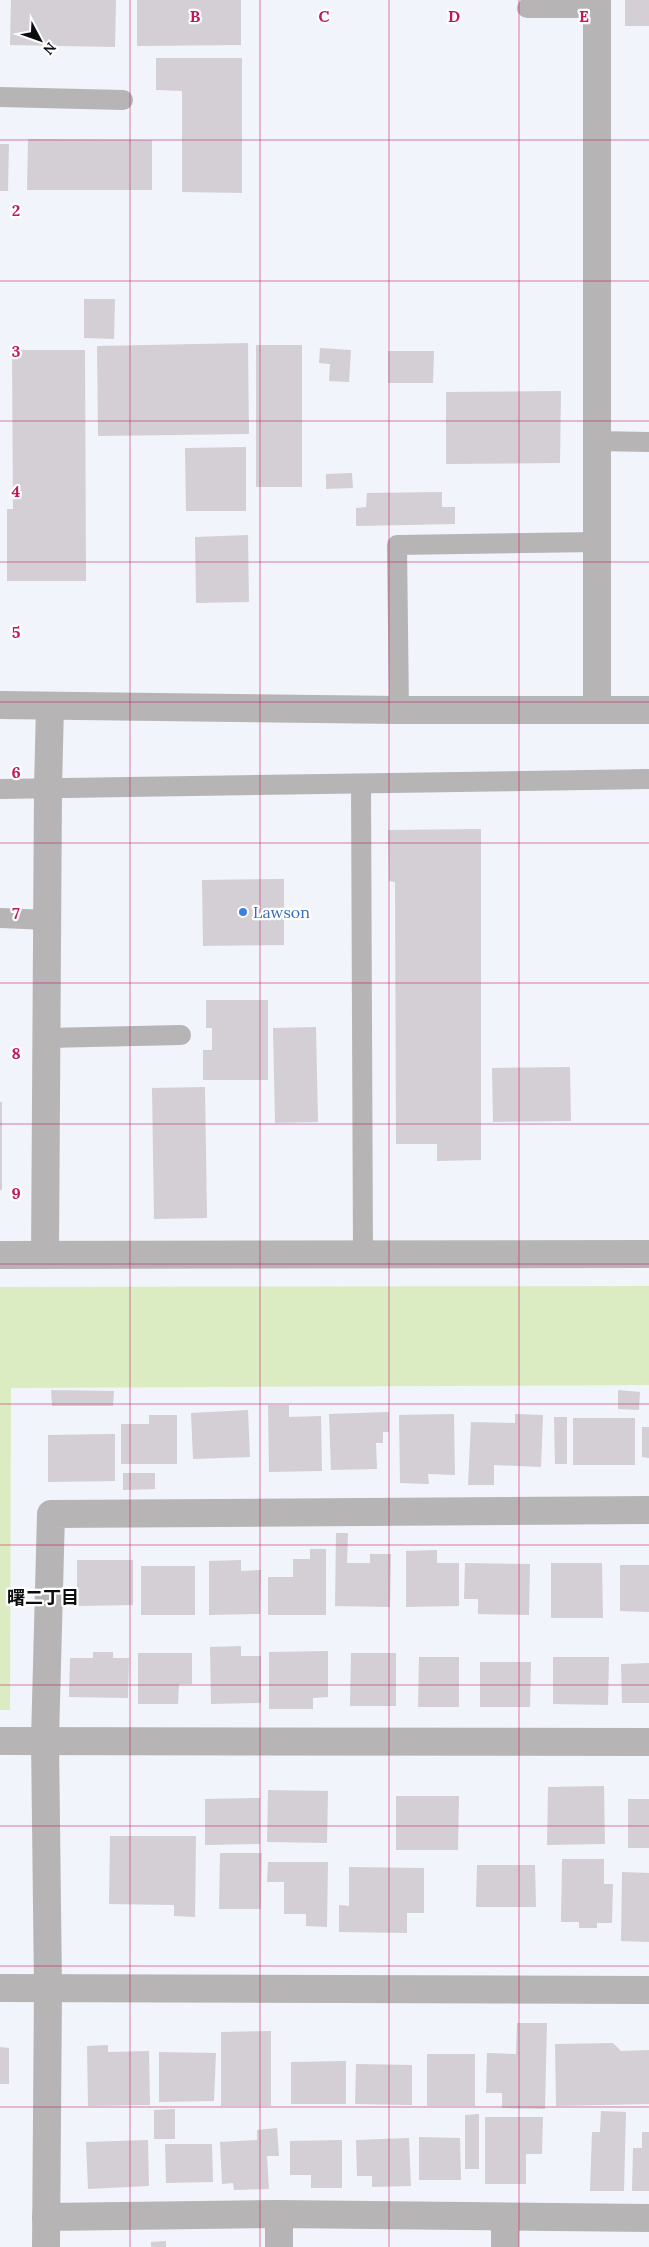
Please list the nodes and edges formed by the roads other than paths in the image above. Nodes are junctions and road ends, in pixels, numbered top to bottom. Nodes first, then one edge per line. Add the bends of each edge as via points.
1 (597, 4) edge
2 (527, 8) dead end
3 (0, 97) edge
4 (123, 100) dead end
5 (597, 441) junction
6 (649, 442) edge
7 (597, 542) junction
8 (0, 705) edge
9 (50, 706) junction
10 (398, 710) junction
11 (597, 710) junction
12 (649, 710) edge
13 (649, 779) edge
14 (362, 784) junction
15 (48, 788) junction
16 (0, 789) edge
17 (0, 918) edge
18 (47, 920) junction
19 (182, 1036) dead end
20 (46, 1038) junction
21 (363, 1254) junction
22 (649, 1254) edge
23 (0, 1255) edge
24 (45, 1255) junction
25 (649, 1510) edge
26 (45, 1740) junction
27 (0, 1741) edge
28 (649, 1742) edge
29 (0, 1988) edge
30 (48, 1988) junction
31 (649, 1990) edge
32 (279, 2214) junction
33 (46, 2216) junction
34 (505, 2217) junction
35 (649, 2218) edge
36 (46, 2247) edge
37 (279, 2247) edge
38 (505, 2247) edge

1 - 2 lane
1 - 5 street
3 - 4 lane
5 - 6 lane
5 - 7 street
7 - 10 lane via 397,545
7 - 11 street
8 - 9 street
9 - 10 street
9 - 15 street
10 - 11 street
11 - 12 street
13 - 14 lane
14 - 15 lane
14 - 21 lane
15 - 16 lane
15 - 18 street
17 - 18 lane
18 - 20 street
19 - 20 lane
20 - 24 street
21 - 22 street
21 - 24 street
23 - 24 street
25 - 26 street via 51,1514
26 - 27 street
26 - 28 street
26 - 30 street
29 - 30 street
30 - 31 street
30 - 33 street
32 - 33 street
32 - 34 street
32 - 37 street
33 - 36 street
34 - 35 street
34 - 38 street

